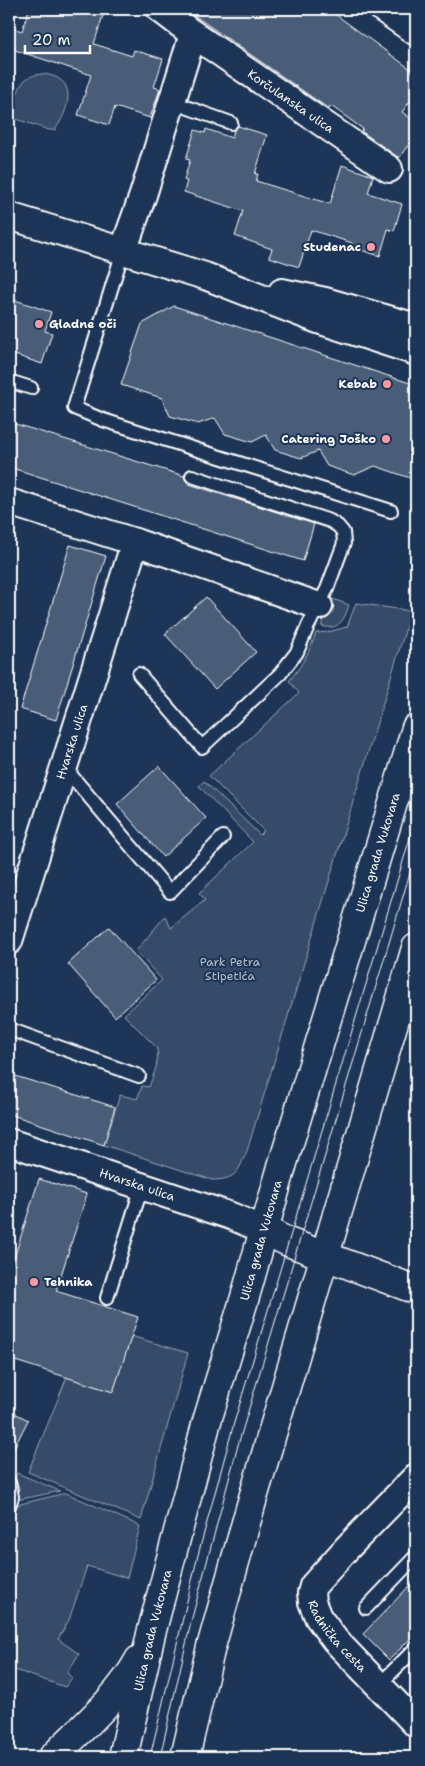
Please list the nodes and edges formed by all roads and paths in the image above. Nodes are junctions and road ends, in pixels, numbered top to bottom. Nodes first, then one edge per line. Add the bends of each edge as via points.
1 (160, 9) edge
2 (383, 9) edge
3 (416, 32) edge
4 (193, 34) junction
5 (172, 102) junction
6 (231, 123) dead end
7 (389, 168) dead end
8 (9, 216) edge
9 (123, 251) junction
10 (205, 276) junction
11 (416, 327) edge
12 (416, 352) edge
13 (9, 381) edge
14 (31, 388) dead end
15 (192, 476) dead end
16 (9, 502) edge
17 (391, 511) dead end
18 (135, 542) junction
19 (319, 606) junction
20 (138, 674) dead end
21 (416, 728) edge
22 (64, 767) junction
23 (223, 837) dead end
24 (9, 941) edge
25 (416, 948) edge
26 (9, 1029) edge
27 (139, 1076) dead end
28 (9, 1142) edge
29 (142, 1186) junction
30 (264, 1230) junction
31 (325, 1256) junction
32 (416, 1290) edge
33 (107, 1298) dead end
34 (416, 1477) edge
35 (9, 1482) edge
36 (9, 1506) edge
37 (416, 1556) edge
38 (366, 1608) dead end
39 (151, 1634) junction
40 (416, 1648) edge
41 (379, 1685) junction
42 (416, 1724) edge
43 (53, 1757) edge
44 (123, 1757) edge
45 (185, 1757) edge

1 - 4 street, Korčulanska ulica
2 - 3 street
4 - 5 street
4 - 7 street, Korčulanska ulica
5 - 6 lane
5 - 9 street
8 - 9 street
9 - 10 street
9 - 17 lane via 74,408
10 - 11 street via 326,302
10 - 12 street via 318,320
13 - 14 lane
15 - 19 lane via 338,526 343,532 344,543
16 - 18 street
18 - 19 street
18 - 22 street, Hvarska ulica
19 - 20 lane via 297,652 280,674 202,746
21 - 30 main road, Ulica grada Vukovara
22 - 23 lane via 170,892
22 - 24 street, Hvarska ulica
25 - 31 main road
26 - 27 lane
28 - 29 street, Hvarska ulica
29 - 30 street, Hvarska ulica
29 - 33 lane
30 - 31 main road
30 - 39 main road, Ulica grada Vukovara
31 - 32 main road
31 - 45 main road via 211,1647
34 - 41 street, Radnička cesta via 347,1548 313,1586 311,1593 318,1617 335,1640
35 - 36 lane via 12,1497
37 - 38 lane
39 - 43 main road via 131,1675 120,1689
39 - 44 main road, Ulica grada Vukovara
40 - 41 lane
41 - 42 street, Radnička cesta

